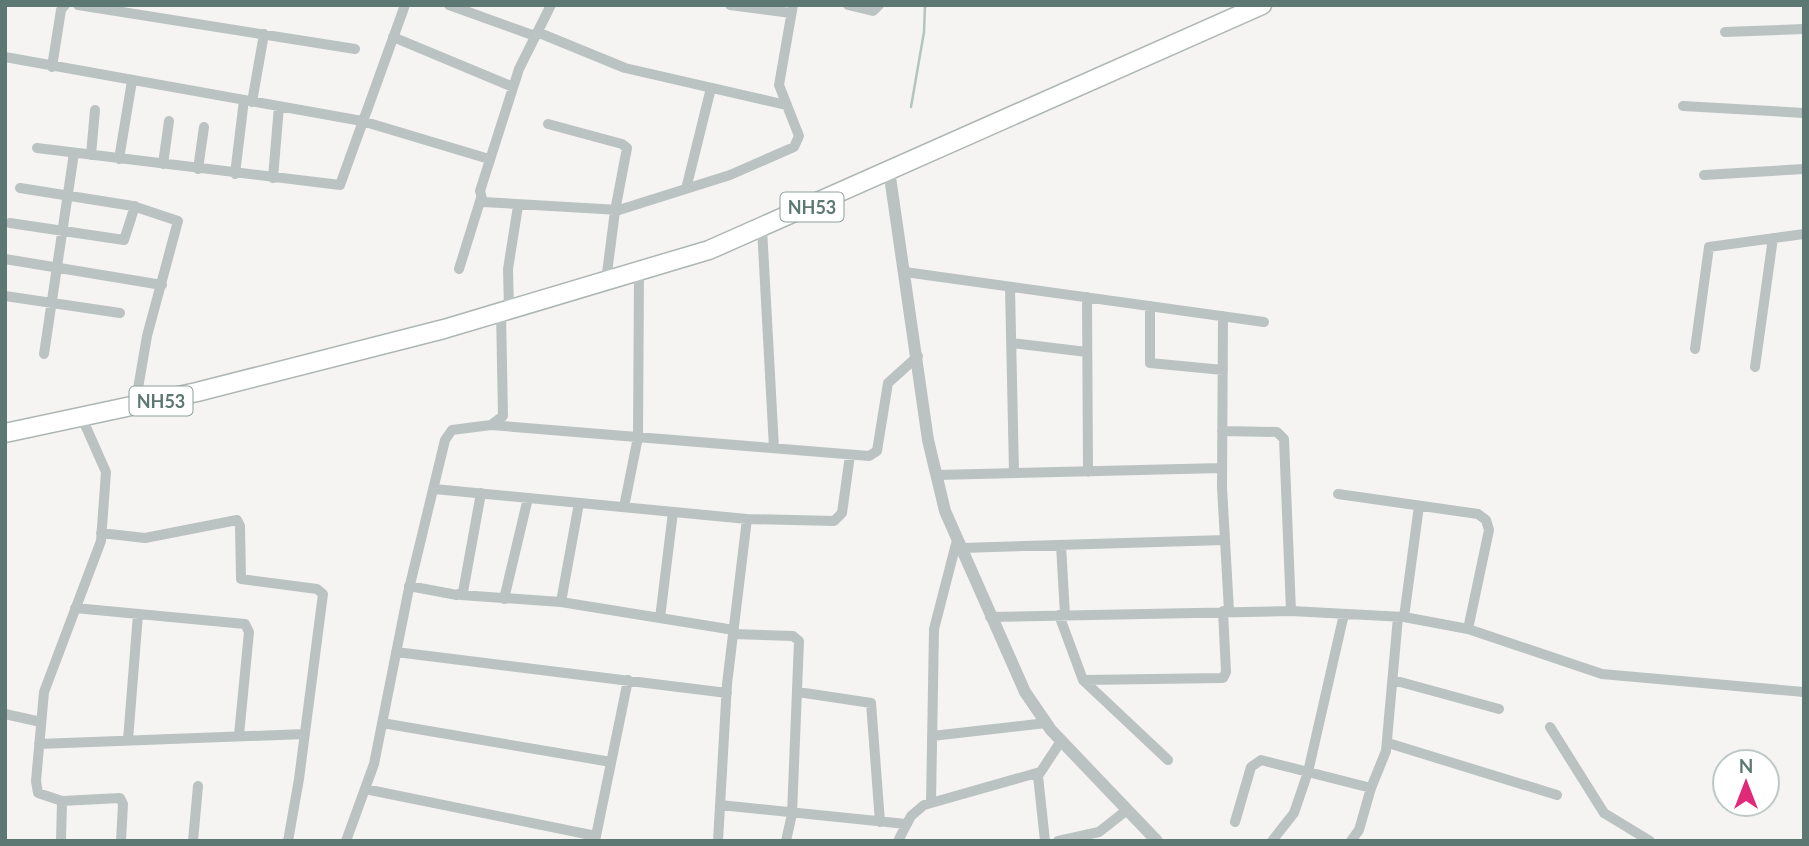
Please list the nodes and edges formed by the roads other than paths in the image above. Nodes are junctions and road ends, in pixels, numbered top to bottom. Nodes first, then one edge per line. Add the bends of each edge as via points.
1 (65, 5) edge
2 (78, 5) edge
3 (159, 5) edge
4 (405, 5) edge
5 (449, 5) edge
6 (551, 5) edge
7 (730, 5) edge
8 (848, 5) edge
9 (879, 5) edge
10 (1262, 5) edge
11 (792, 9) edge
12 (1239, 10) edge
13 (156, 17) junction
14 (1804, 29) edge
15 (1725, 32) dead end
16 (264, 34) junction
17 (536, 34) junction
18 (393, 37) junction
19 (355, 48) dead end
20 (5, 57) edge
21 (52, 67) junction
22 (132, 81) junction
23 (513, 87) junction
24 (711, 88) junction
25 (248, 101) junction
26 (786, 105) junction
27 (279, 106) junction
28 (1683, 106) dead end
29 (95, 110) dead end
30 (1804, 113) edge
31 (357, 120) junction
32 (169, 121) dead end
33 (548, 124) dead end
34 (204, 127) dead end
35 (37, 148) dead end
36 (74, 153) junction
37 (91, 155) junction
38 (119, 159) junction
39 (489, 159) junction
40 (163, 164) junction
41 (198, 169) junction
42 (1804, 169) edge
43 (889, 170) junction
44 (235, 174) junction
45 (1704, 175) dead end
46 (273, 178) junction
47 (20, 188) dead end
48 (686, 189) junction
49 (68, 195) junction
50 (481, 198) junction
51 (135, 206) junction
52 (518, 206) junction
53 (615, 211) junction
54 (10, 223) dead end
55 (762, 228) junction
56 (63, 230) junction
57 (1804, 234) edge
58 (1773, 238) junction
59 (5, 258) edge
60 (57, 266) junction
61 (459, 269) dead end
62 (639, 271) junction
63 (905, 272) junction
64 (606, 281) junction
65 (162, 285) junction
66 (1010, 287) junction
67 (5, 296) edge
68 (1087, 298) junction
69 (52, 303) junction
70 (1150, 306) junction
71 (505, 311) junction
72 (120, 313) dead end
73 (1223, 316) junction
74 (1264, 322) dead end
75 (1012, 343) junction
76 (1695, 349) dead end
77 (1087, 352) junction
78 (44, 354) dead end
79 (918, 356) junction
80 (1755, 367) dead end
81 (1223, 370) junction
82 (135, 407) junction
83 (82, 418) junction
84 (491, 425) junction
85 (1222, 431) junction
86 (5, 433) edge
87 (638, 437) junction
88 (774, 448) junction
89 (850, 455) junction
90 (1222, 468) junction
91 (1088, 472) junction
92 (1014, 473) junction
93 (936, 475) junction
94 (433, 489) junction
95 (481, 493) junction
96 (1338, 494) dead end
97 (528, 498) junction
98 (579, 503) junction
99 (1419, 506) junction
100 (624, 507) junction
101 (673, 512) junction
102 (747, 519) junction
103 (101, 533) junction
104 (1225, 540) junction
105 (959, 544) junction
106 (1061, 545) junction
107 (410, 586) junction
108 (461, 595) junction
109 (505, 598) junction
110 (561, 602) junction
111 (75, 608) junction
112 (1226, 611) junction
113 (1291, 611) junction
114 (138, 614) junction
115 (1344, 614) junction
116 (1062, 615) junction
117 (990, 617) junction
118 (1401, 617) junction
119 (660, 618) junction
120 (1468, 629) junction
121 (734, 632) junction
122 (396, 652) junction
123 (628, 680) junction
124 (1083, 680) junction
125 (1393, 680) junction
126 (727, 692) junction
127 (798, 692) junction
128 (1804, 692) edge
129 (1499, 709) dead end
130 (5, 714) edge
131 (41, 722) junction
132 (382, 723) junction
133 (1046, 723) junction
134 (1550, 727) dead end
135 (305, 734) junction
136 (239, 735) junction
137 (932, 736) junction
138 (128, 740) junction
139 (1061, 741) junction
140 (1388, 743) junction
141 (39, 744) junction
142 (1168, 760) dead end
143 (611, 762) junction
144 (1040, 772) junction
145 (1308, 772) junction
146 (198, 786) dead end
147 (1371, 788) junction
148 (365, 789) junction
149 (1557, 795) dead end
150 (62, 801) junction
151 (931, 803) junction
152 (720, 805) junction
153 (1127, 810) junction
154 (792, 814) junction
155 (880, 822) junction
156 (1236, 822) dead end
157 (906, 824) junction
158 (596, 838) edge
159 (61, 841) edge
160 (121, 841) edge
161 (193, 841) edge
162 (288, 841) edge
163 (346, 841) edge
164 (718, 841) edge
165 (786, 841) edge
166 (898, 841) edge
167 (1045, 841) edge
168 (1058, 841) edge
169 (1157, 841) edge
170 (1272, 841) edge
171 (1351, 841) edge
172 (1650, 841) edge

1 - 21 street
2 - 13 street
3 - 13 street
4 - 18 street
5 - 17 street
6 - 17 street
7 - 11 street
8 - 9 street via 873,11
10 - 12 highway, NH53
11 - 26 street via 779,85
12 - 43 highway, NH53
13 - 16 street
14 - 15 street
16 - 19 street
16 - 25 street
17 - 23 street
17 - 24 street via 625,68
18 - 23 street
18 - 31 street
20 - 21 street
21 - 22 street
22 - 25 street
22 - 38 street
23 - 39 street
24 - 26 street
24 - 48 street
25 - 27 street
25 - 44 street
26 - 48 street via 799,139 794,147
27 - 31 street
27 - 46 street
28 - 30 street
29 - 37 street
31 - 39 street
31 - 46 street via 343,183
32 - 40 street
33 - 53 street via 625,146
34 - 41 street
35 - 36 street
36 - 37 street
36 - 49 street
37 - 38 street
38 - 40 street
39 - 50 street
40 - 41 street
41 - 44 street
42 - 45 street
43 - 55 highway, NH53
43 - 63 street
44 - 46 street
47 - 49 street
48 - 53 street
49 - 51 street
49 - 56 street
50 - 52 street
50 - 61 street
51 - 56 street via 124,240
51 - 65 street via 178,221
52 - 53 street
52 - 71 street
53 - 64 street
54 - 56 street
55 - 62 highway, NH53
55 - 88 street
56 - 60 street
57 - 58 street
58 - 76 street via 1709,247
58 - 80 street
59 - 60 street
60 - 65 street
60 - 69 street
62 - 64 highway, NH53
62 - 87 street
63 - 66 street
63 - 79 street
64 - 71 highway, NH53
65 - 82 street via 146,341
66 - 68 street
66 - 75 street
67 - 69 street
68 - 70 street
68 - 77 street
69 - 72 street
69 - 78 street
70 - 73 street
70 - 81 street via 1150,363
71 - 82 highway, NH53
71 - 84 street via 504,407 502,416
73 - 74 street
73 - 81 street
75 - 77 street
75 - 92 street
77 - 91 street
79 - 89 street via 888,383 877,451 869,456
79 - 93 street
81 - 85 street
82 - 83 highway, NH53
83 - 86 highway, NH53
83 - 103 street via 106,472
84 - 87 street
84 - 94 street via 448,434
85 - 90 street
85 - 113 street via 1277,432 1284,439
87 - 88 street
87 - 100 street
88 - 89 street
89 - 102 street via 838,519
90 - 91 street
90 - 104 street
91 - 92 street
92 - 93 street
93 - 105 street
94 - 95 street
94 - 107 street
95 - 97 street
95 - 108 street
96 - 99 street
97 - 98 street
97 - 109 street
98 - 100 street
98 - 110 street
99 - 118 street
99 - 120 street via 1478,514 1489,524
100 - 101 street
101 - 102 street
101 - 119 street
102 - 121 street
103 - 111 street
103 - 135 street via 145,538 237,520 241,579 321,591 324,598
104 - 106 street
104 - 112 street
105 - 106 street
105 - 117 street
105 - 137 street via 934,629
106 - 116 street
107 - 108 street
107 - 122 street
108 - 109 street
109 - 110 street
110 - 119 street
111 - 114 street
111 - 131 street via 44,692
112 - 113 street
112 - 116 street
112 - 124 street via 1223,678
113 - 115 street
114 - 136 street via 245,624 249,632
114 - 138 street
115 - 118 street
115 - 145 street
116 - 117 street
116 - 124 street
117 - 133 street via 1025,692
118 - 120 street
118 - 125 street
119 - 121 street
120 - 128 street via 1602,674
121 - 126 street
121 - 127 street via 797,637
122 - 123 street
122 - 132 street
123 - 126 street
123 - 143 street
124 - 142 street
125 - 129 street
125 - 140 street
126 - 152 street
127 - 154 street
127 - 155 street via 871,702
130 - 131 street
131 - 141 street
132 - 143 street
132 - 148 street
133 - 137 street
133 - 139 street
134 - 172 street via 1604,813
135 - 136 street
135 - 162 street
136 - 138 street
137 - 151 street
138 - 141 street
139 - 144 street
139 - 153 street
140 - 147 street
140 - 149 street
141 - 150 street via 37,787
143 - 158 street
144 - 151 street
144 - 167 street
145 - 147 street
145 - 156 street via 1256,761
145 - 170 street via 1293,813
146 - 161 street
147 - 171 street via 1359,830
148 - 158 street
148 - 163 street
150 - 159 street
150 - 160 street via 120,798
151 - 157 street via 918,809
152 - 154 street
152 - 164 street
153 - 168 street via 1099,832
153 - 169 street
154 - 155 street
154 - 165 street
155 - 157 street
157 - 166 street

